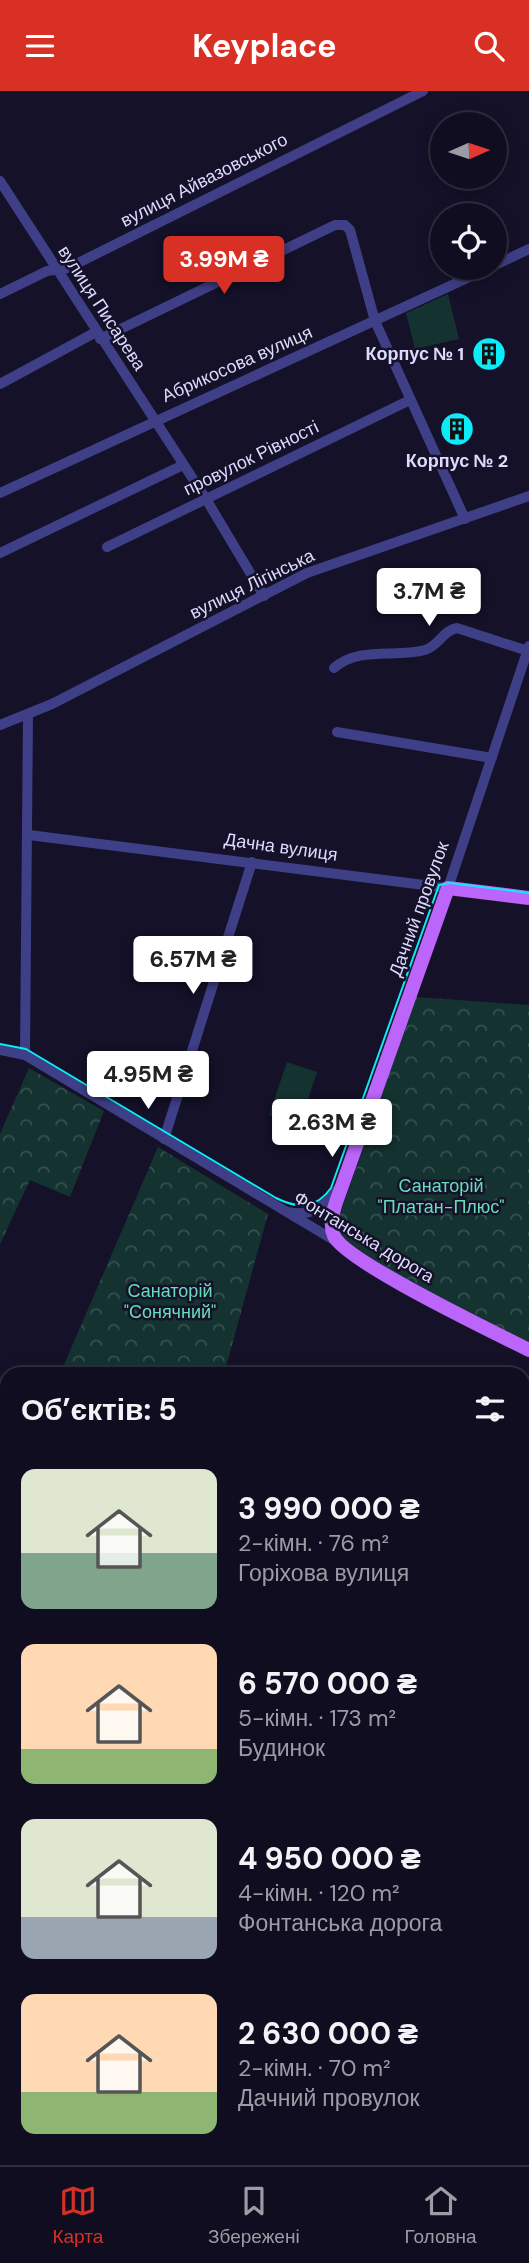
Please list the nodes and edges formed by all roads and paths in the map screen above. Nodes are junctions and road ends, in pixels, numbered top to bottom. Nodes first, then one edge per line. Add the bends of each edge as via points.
1 (422, 91) edge
2 (0, 181) edge
3 (529, 249) edge
4 (507, 259) edge
5 (56, 269) junction
6 (463, 280) edge
7 (0, 294) edge
8 (375, 321) junction
9 (98, 335) junction
10 (0, 384) edge
11 (410, 400) junction
12 (155, 420) junction
13 (183, 465) junction
14 (0, 492) edge
15 (529, 496) edge
16 (206, 499) junction
17 (465, 519) junction
18 (107, 547) dead end
19 (0, 553) edge
20 (264, 596) junction
21 (528, 648) edge
22 (526, 666) edge
23 (334, 668) dead end
24 (28, 715) junction
25 (0, 725) edge
26 (337, 732) dead end
27 (492, 758) junction
28 (29, 835) junction
29 (252, 862) junction
30 (448, 888) junction
31 (529, 898) edge
32 (0, 1049) edge
33 (25, 1055) junction
34 (164, 1139) junction
35 (342, 1183) junction
36 (283, 1210) junction
37 (340, 1244) junction
38 (529, 1350) edge

1 - 5 street, вулиця Айвазовського via 68,268
2 - 5 street, вулиця Писарева
3 - 4 street
5 - 7 street, вулиця Айвазовського
5 - 9 street, вулиця Писарева
6 - 8 street, Абрикосова вулиця
8 - 9 street via 350,230 342,224
8 - 11 street
8 - 12 street, Абрикосова вулиця
9 - 10 street
9 - 12 street, вулиця Писарева
11 - 16 street, провулок Рівності
11 - 17 street
12 - 13 street, вулиця Писарева
12 - 14 street, Абрикосова вулиця
13 - 16 street, вулиця Писарева
13 - 19 street
15 - 17 street, вулиця Лігінська
16 - 18 street, провулок Рівності
16 - 20 street, вулиця Писарева
17 - 20 street, вулиця Лігінська via 307,573
20 - 24 street, вулиця Лігінська
21 - 22 street, Дачний провулок
21 - 23 street via 452,628 427,649 346,657
22 - 27 street, Дачний провулок
24 - 25 street, вулиця Лігінська
24 - 28 street
26 - 27 street
27 - 30 street, Дачний провулок
28 - 29 street, Дачна вулиця
28 - 33 street
29 - 30 street, Дачна вулиця
29 - 34 street
30 - 31 main road, Дачна вулиця
30 - 35 main road, Дачний провулок
32 - 33 street, Фонтанська дорога
33 - 34 street, Фонтанська дорога
34 - 36 street, Фонтанська дорога
35 - 36 street, Дачний провулок via 329,1202 313,1211 297,1214
35 - 37 main road, Дачний провулок via 332,1224
36 - 37 street, Фонтанська дорога
37 - 38 main road, Фонтанська дорога via 397,1282

